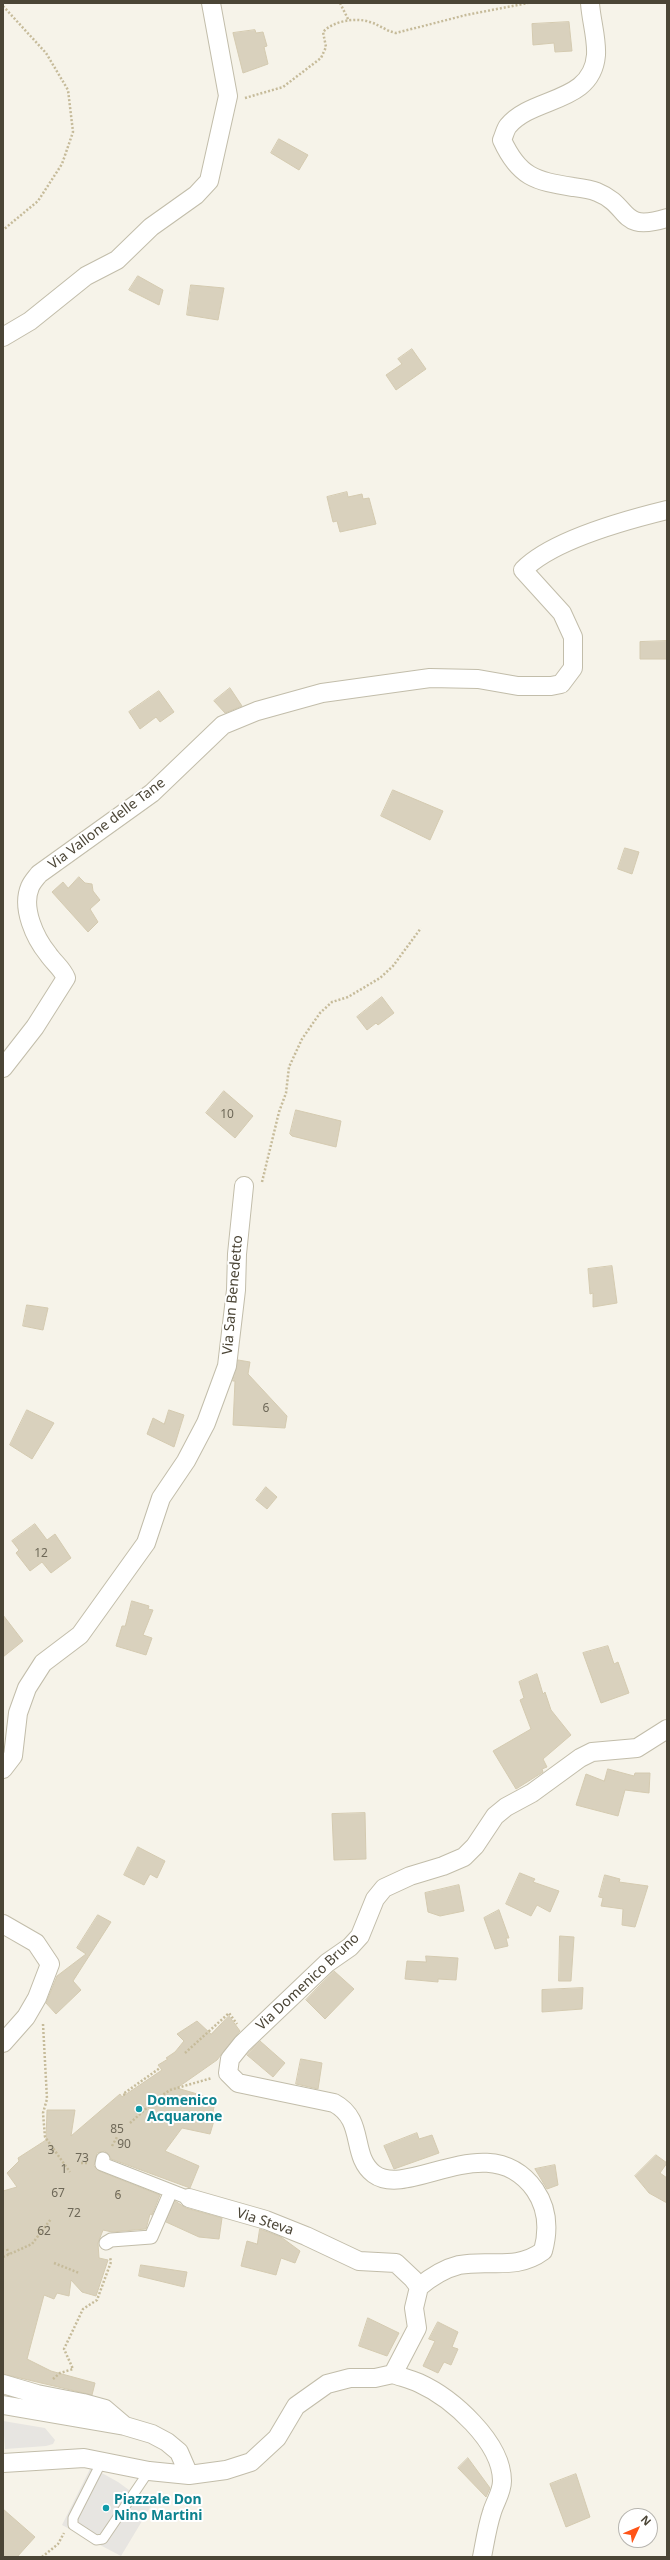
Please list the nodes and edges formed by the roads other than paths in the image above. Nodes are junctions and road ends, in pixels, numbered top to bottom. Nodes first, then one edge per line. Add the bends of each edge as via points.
1 (211, 3) edge
2 (590, 3) edge
3 (667, 218) edge
4 (3, 337) edge
5 (667, 510) edge
6 (3, 1068) edge
7 (253, 1185) road end
8 (667, 1729) edge
9 (3, 1769) edge
10 (3, 1924) edge
11 (3, 2043) edge
12 (103, 2161) dead end
13 (171, 2191) junction
14 (189, 2198) joint
15 (106, 2243) road end
16 (419, 2288) junction
17 (393, 2374) junction
18 (3, 2384) edge
19 (3, 2405) edge
20 (125, 2426) junction
21 (102, 2461) junction
22 (3, 2463) edge
23 (149, 2471) junction
24 (189, 2475) junction
25 (482, 2557) edge

1 - 4 street via 228,96 214,153 212,174 205,187 151,227 117,260 86,276 30,321
2 - 3 street via 596,55 590,74 579,88 523,115 508,127 502,140 511,161 528,176 559,185 596,191 610,198 624,215 635,223 650,223
5 - 6 street, Via Vallone delle Tane via 630,519 581,537 539,557 523,570 562,613 573,637 573,668 561,684 518,686 478,679 430,678 322,693 257,711 223,725 152,794 39,874 29,887 28,907 32,925 39,943 63,970 66,978 35,1027
7 - 9 street, Via San Benedetto via 237,1247 236,1290 227,1366 206,1423 186,1461 160,1498 146,1543 80,1635 43,1663 28,1688 18,1713 13,1756
8 - 16 street, Via Domenico Bruno via 637,1748 592,1752 580,1758 532,1794 506,1807 495,1816 475,1846 464,1857 384,1888 375,1899 360,1936 350,1947 327,1963 242,2044 230,2059 228,2073 238,2083 334,2102 340,2106 350,2116 363,2160 374,2174 382,2178 402,2179 472,2162 514,2171 532,2186 544,2206 546,2217 546,2240 543,2251 523,2262 460,2265 437,2273
10 - 11 street via 36,1943 50,1964 37,1998 26,2017
12 - 13 street, Via Steva
13 - 14 street, Via Steva
13 - 15 street via 151,2237 111,2240
14 - 16 street, Via Steva via 266,2220 359,2261 396,2263 413,2278
16 - 17 street via 414,2308 417,2328
17 - 24 street via 375,2378 350,2378 326,2384 296,2406 277,2438 251,2462 226,2470
17 - 25 street via 420,2383 450,2403 470,2420 489,2444 501,2470 502,2483 491,2513
18 - 20 street via 105,2409
19 - 20 street
20 - 24 street via 152,2434 167,2442 179,2452
21 - 22 street via 77,2458
21 - 23 street
21 - 23 lane via 73,2518 73,2525 96,2540 103,2539
23 - 24 street

